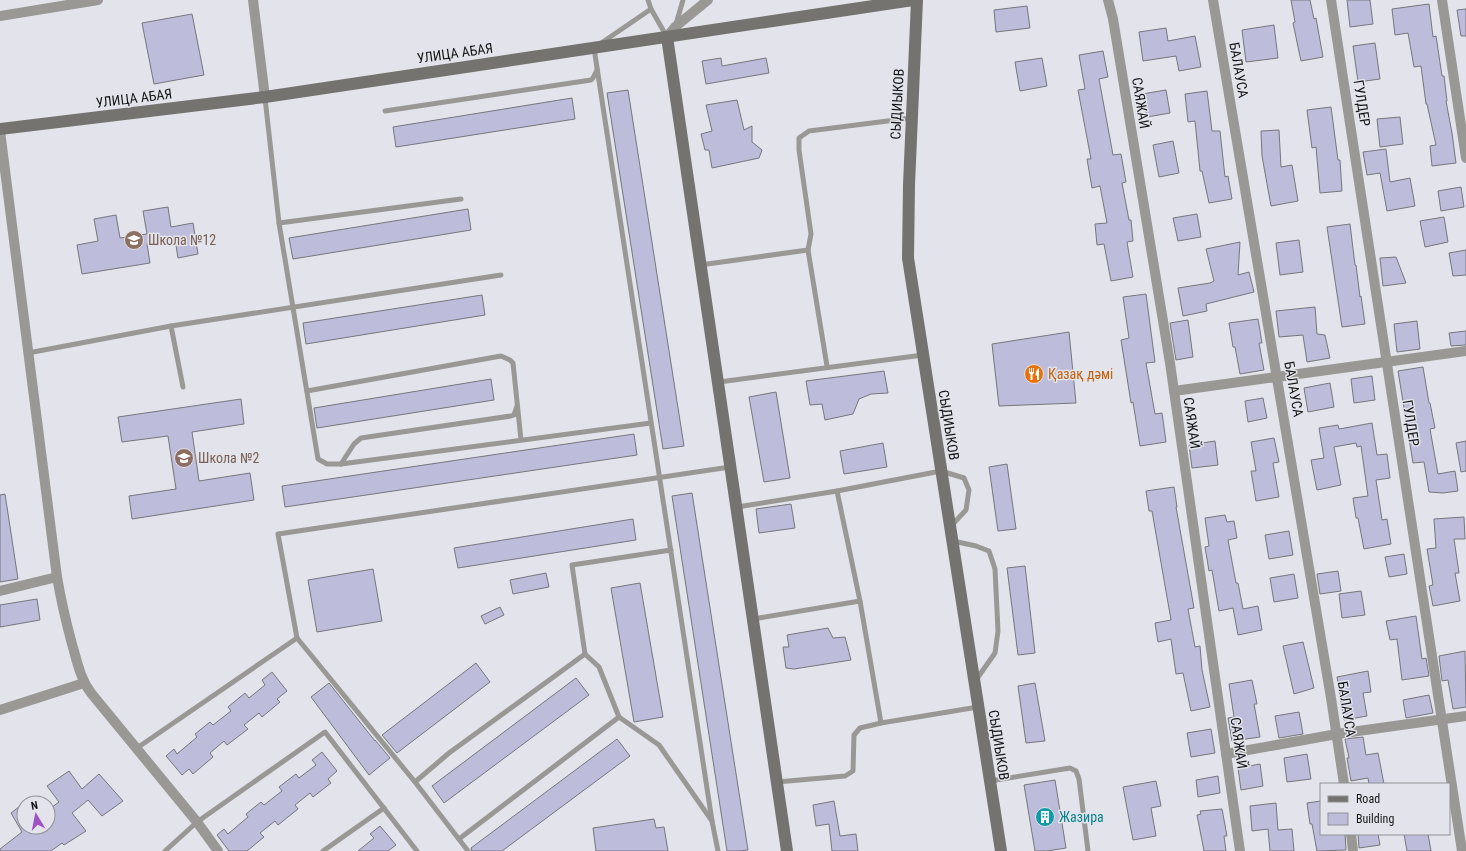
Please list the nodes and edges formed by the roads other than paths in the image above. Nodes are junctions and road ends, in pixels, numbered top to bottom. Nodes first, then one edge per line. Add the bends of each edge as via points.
1 (98, 0) edge
2 (253, 0) edge
3 (648, 0) edge
4 (683, 0) edge
5 (708, 0) edge
6 (913, 0) edge
7 (917, 0) edge
8 (1108, 0) edge
9 (1213, 0) edge
10 (1331, 0) edge
11 (1442, 0) edge
12 (651, 8) junction
13 (0, 16) edge
14 (675, 27) junction
15 (667, 37) junction
16 (594, 48) junction
17 (597, 69) junction
18 (265, 97) junction
19 (385, 111) dead end
20 (911, 118) junction
21 (0, 130) edge
22 (1466, 158) edge
23 (461, 199) dead end
24 (279, 223) junction
25 (808, 250) junction
26 (700, 265) junction
27 (500, 275) dead end
28 (293, 308) junction
29 (171, 326) junction
30 (1466, 351) edge
31 (27, 353) junction
32 (923, 355) junction
33 (1387, 361) junction
34 (827, 366) junction
35 (1277, 376) junction
36 (718, 382) junction
37 (183, 387) dead end
38 (307, 391) junction
39 (1174, 391) junction
40 (518, 406) junction
41 (651, 423) junction
42 (521, 440) junction
43 (341, 464) junction
44 (730, 467) junction
45 (941, 471) junction
46 (660, 477) junction
47 (837, 491) junction
48 (736, 507) junction
49 (950, 527) junction
50 (952, 541) junction
51 (671, 550) junction
52 (57, 577) junction
53 (0, 591) edge
54 (860, 601) junction
55 (753, 619) junction
56 (297, 638) junction
57 (585, 654) junction
58 (84, 683) junction
59 (974, 683) junction
60 (978, 707) junction
61 (0, 710) edge
62 (1466, 716) edge
63 (619, 717) junction
64 (1442, 720) junction
65 (881, 723) junction
66 (1337, 734) junction
67 (137, 748) junction
68 (1226, 754) junction
69 (990, 781) junction
70 (415, 782) junction
71 (777, 782) junction
72 (1344, 783) edge
73 (384, 808) junction
74 (712, 821) junction
75 (197, 822) junction
76 (1351, 835) edge
77 (459, 840) junction
78 (165, 851) edge
79 (218, 851) edge
80 (323, 851) edge
81 (417, 851) edge
82 (468, 851) edge
83 (718, 851) edge
84 (787, 851) edge
85 (1001, 851) edge
86 (1088, 851) edge
87 (1240, 851) edge
88 (1354, 851) edge
89 (1462, 851) edge

1 - 13 street
2 - 18 street
3 - 12 lane
4 - 14 lane
5 - 14 street
6 - 15 street, УЛИЦА АБАЯ
7 - 20 street, СЫДИЫКОВ
8 - 39 street, САЯЖАЙ
9 - 35 street, БАЛАУСА
10 - 33 street, ГУЛДЕР
11 - 22 street
12 - 15 lane
12 - 16 lane
14 - 15 street
15 - 16 street, УЛИЦА АБАЯ
15 - 26 street
16 - 17 lane
16 - 18 street, УЛИЦА АБАЯ
17 - 19 lane via 591,80
17 - 41 lane
18 - 21 street, УЛИЦА АБАЯ
18 - 24 lane
20 - 25 lane via 809,131 799,138 811,234
20 - 32 street, СЫДИЫКОВ via 908,258
21 - 31 street
23 - 24 lane
24 - 28 lane
25 - 26 lane
25 - 34 lane
26 - 36 street
27 - 28 lane
28 - 29 lane
28 - 38 lane
29 - 31 lane
29 - 37 lane
30 - 33 street
31 - 52 street
32 - 34 lane
32 - 45 street, СЫДИЫКОВ
33 - 35 street
33 - 64 street, ГУЛДЕР
34 - 36 lane
35 - 39 street
35 - 66 street, БАЛАУСА
36 - 44 street
38 - 40 lane via 501,356 513,363
38 - 43 lane via 318,459 327,464
39 - 68 street, САЯЖАЙ
40 - 42 lane
40 - 43 lane via 511,416 361,438
41 - 42 lane
41 - 46 lane
42 - 43 lane
44 - 46 lane
44 - 48 street
45 - 47 lane
45 - 49 street, СЫДИЫКОВ
45 - 49 lane via 964,478 969,490 966,510
46 - 51 lane
46 - 56 lane via 278,534
47 - 48 lane
47 - 54 lane
48 - 55 street
49 - 50 street, СЫДИЫКОВ
50 - 59 street, СЫДИЫКОВ
50 - 59 lane via 988,550 995,569 998,632 995,653
51 - 57 lane via 572,565
51 - 74 lane
52 - 53 street
52 - 58 street via 65,617
54 - 55 lane
54 - 65 lane
55 - 71 street
56 - 67 lane
56 - 70 lane
57 - 63 lane via 599,667
57 - 70 lane via 449,753
58 - 61 street
58 - 67 street
59 - 60 street, СЫДИЫКОВ
60 - 65 lane
60 - 69 street, СЫДИЫКОВ
62 - 64 street
63 - 74 lane via 659,745
63 - 77 lane
64 - 66 street
64 - 89 street, ГУЛДЕР
65 - 71 lane via 860,728 854,735 853,770 845,776
66 - 68 street
66 - 72 street, БАЛАУСА
67 - 75 street
68 - 87 street, САЯЖАЙ
69 - 85 street, СЫДИЫКОВ
69 - 86 lane via 1070,768 1076,771
70 - 77 lane
71 - 84 street
73 - 75 lane via 325,732
73 - 80 lane
73 - 81 lane
74 - 83 lane
75 - 78 lane
75 - 79 street
76 - 88 street
77 - 82 lane

